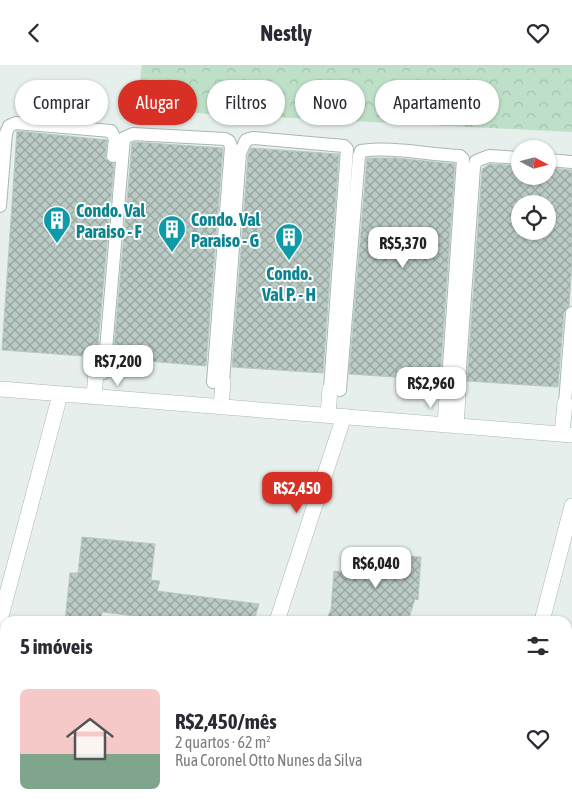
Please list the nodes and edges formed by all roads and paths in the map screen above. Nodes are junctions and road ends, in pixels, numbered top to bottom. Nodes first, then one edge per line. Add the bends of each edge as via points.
1 (511, 157) edge
2 (556, 161) edge
3 (572, 162) edge
4 (0, 206) edge
5 (572, 313) edge
6 (100, 373) junction
7 (218, 382) junction
8 (0, 389) edge
9 (335, 390) junction
10 (60, 395) junction
11 (452, 396) junction
12 (98, 398) junction
13 (565, 403) joint
14 (216, 407) junction
15 (337, 416) junction
16 (451, 425) junction
17 (567, 434) edge
18 (572, 506) edge
19 (1, 616) edge
20 (278, 616) edge
21 (543, 616) edge

1 - 11 lane via 489,156 476,161 474,167
2 - 3 lane
4 - 6 lane via 9,126 16,123 106,130 113,134
5 - 13 lane
6 - 7 lane via 124,138 133,134 225,139 231,147
6 - 12 street
7 - 9 lane via 240,153 246,140 253,137 344,145 347,149
7 - 14 street
8 - 10 street
9 - 11 lane via 358,155 366,150 387,151 460,156 463,159
9 - 15 street
10 - 12 street
10 - 19 street
11 - 16 street
12 - 14 street
13 - 17 street
14 - 15 street
15 - 16 street
15 - 20 street
16 - 17 street
18 - 21 street

